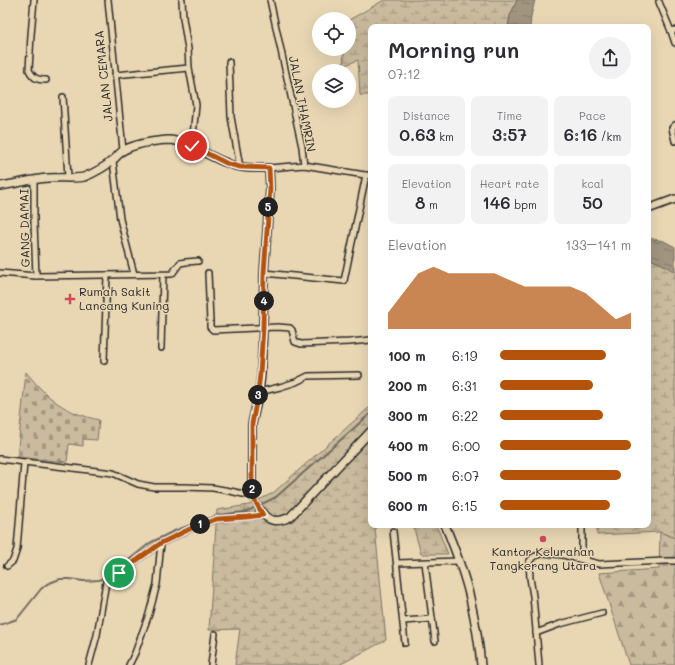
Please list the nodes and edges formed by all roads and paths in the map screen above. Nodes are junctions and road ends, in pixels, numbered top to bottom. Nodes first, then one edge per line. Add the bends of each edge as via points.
1 (34, 0) edge
2 (108, 0) edge
3 (182, 0) edge
4 (270, 0) edge
5 (659, 2) dead end
6 (673, 31) edge
7 (675, 43) edge
8 (229, 62) dead end
9 (189, 68) junction
10 (115, 75) junction
11 (46, 80) dead end
12 (63, 96) dead end
13 (675, 125) edge
14 (675, 141) edge
15 (192, 146) junction
16 (123, 150) junction
17 (113, 161) junction
18 (304, 165) junction
19 (240, 167) junction
20 (269, 168) junction
21 (368, 176) edge
22 (68, 177) junction
23 (34, 180) junction
24 (0, 186) edge
25 (675, 199) edge
26 (651, 208) edge
27 (198, 261) dead end
28 (208, 273) dead end
29 (264, 273) junction
30 (0, 274) edge
31 (134, 274) junction
32 (108, 275) junction
33 (163, 275) junction
34 (36, 276) junction
35 (263, 328) junction
36 (368, 340) edge
37 (161, 348) dead end
38 (104, 361) dead end
39 (359, 375) dead end
40 (258, 392) junction
41 (368, 434) edge
42 (0, 459) edge
43 (24, 463) junction
44 (252, 497) junction
45 (262, 513) junction
46 (446, 528) edge
47 (582, 528) edge
48 (393, 531) dead end
49 (161, 543) junction
50 (459, 560) junction
51 (675, 561) edge
52 (588, 562) junction
53 (397, 563) junction
54 (425, 563) junction
55 (7, 566) dead end
56 (602, 613) dead end
57 (432, 619) junction
58 (402, 621) junction
59 (536, 633) junction
60 (215, 634) dead end
61 (435, 641) dead end
62 (405, 643) dead end
63 (89, 665) edge
64 (129, 665) edge
65 (211, 665) edge
66 (481, 665) edge
67 (539, 665) edge

1 - 11 street via 29,70 35,78
2 - 10 street, JALAN CEMARA
3 - 9 street
4 - 18 street, JALAN THAMRIN
5 - 6 street
6 - 7 street
8 - 19 street via 231,117
9 - 10 street
9 - 15 street via 196,105
10 - 16 street, JALAN CEMARA
12 - 22 street
13 - 14 street via 672,131
15 - 16 street via 166,140
15 - 19 street via 228,164
16 - 17 street
17 - 22 street via 82,178
17 - 31 street via 120,219
18 - 20 street
18 - 21 street
19 - 20 street
20 - 29 street
21 - 29 street via 344,281
22 - 23 street
23 - 24 street
23 - 34 street, GANG DAMAI
25 - 26 street
27 - 33 street via 180,263 172,274
28 - 35 street via 210,327 213,330
29 - 35 street
30 - 34 street
31 - 32 street
31 - 33 street
32 - 34 street
32 - 38 street
33 - 37 street
35 - 36 street via 290,328 297,343
35 - 40 street
39 - 40 street via 308,376 296,382
40 - 44 street via 252,424
41 - 45 street via 290,516 284,520 276,520 268,519
42 - 43 street
43 - 44 street via 113,473 138,484 154,487 213,488
43 - 55 street via 17,549 13,561
44 - 45 street
45 - 49 street via 217,519
46 - 50 street
47 - 52 street via 582,556
48 - 53 street
49 - 63 street via 106,582
49 - 64 street via 157,584 136,653
50 - 54 street
50 - 66 street via 470,598
51 - 52 street via 607,564
52 - 59 street via 544,553 533,557 529,562
53 - 54 street
53 - 58 street
54 - 57 street
56 - 59 street
57 - 58 street
57 - 61 street
58 - 62 street
59 - 67 street
60 - 65 street

